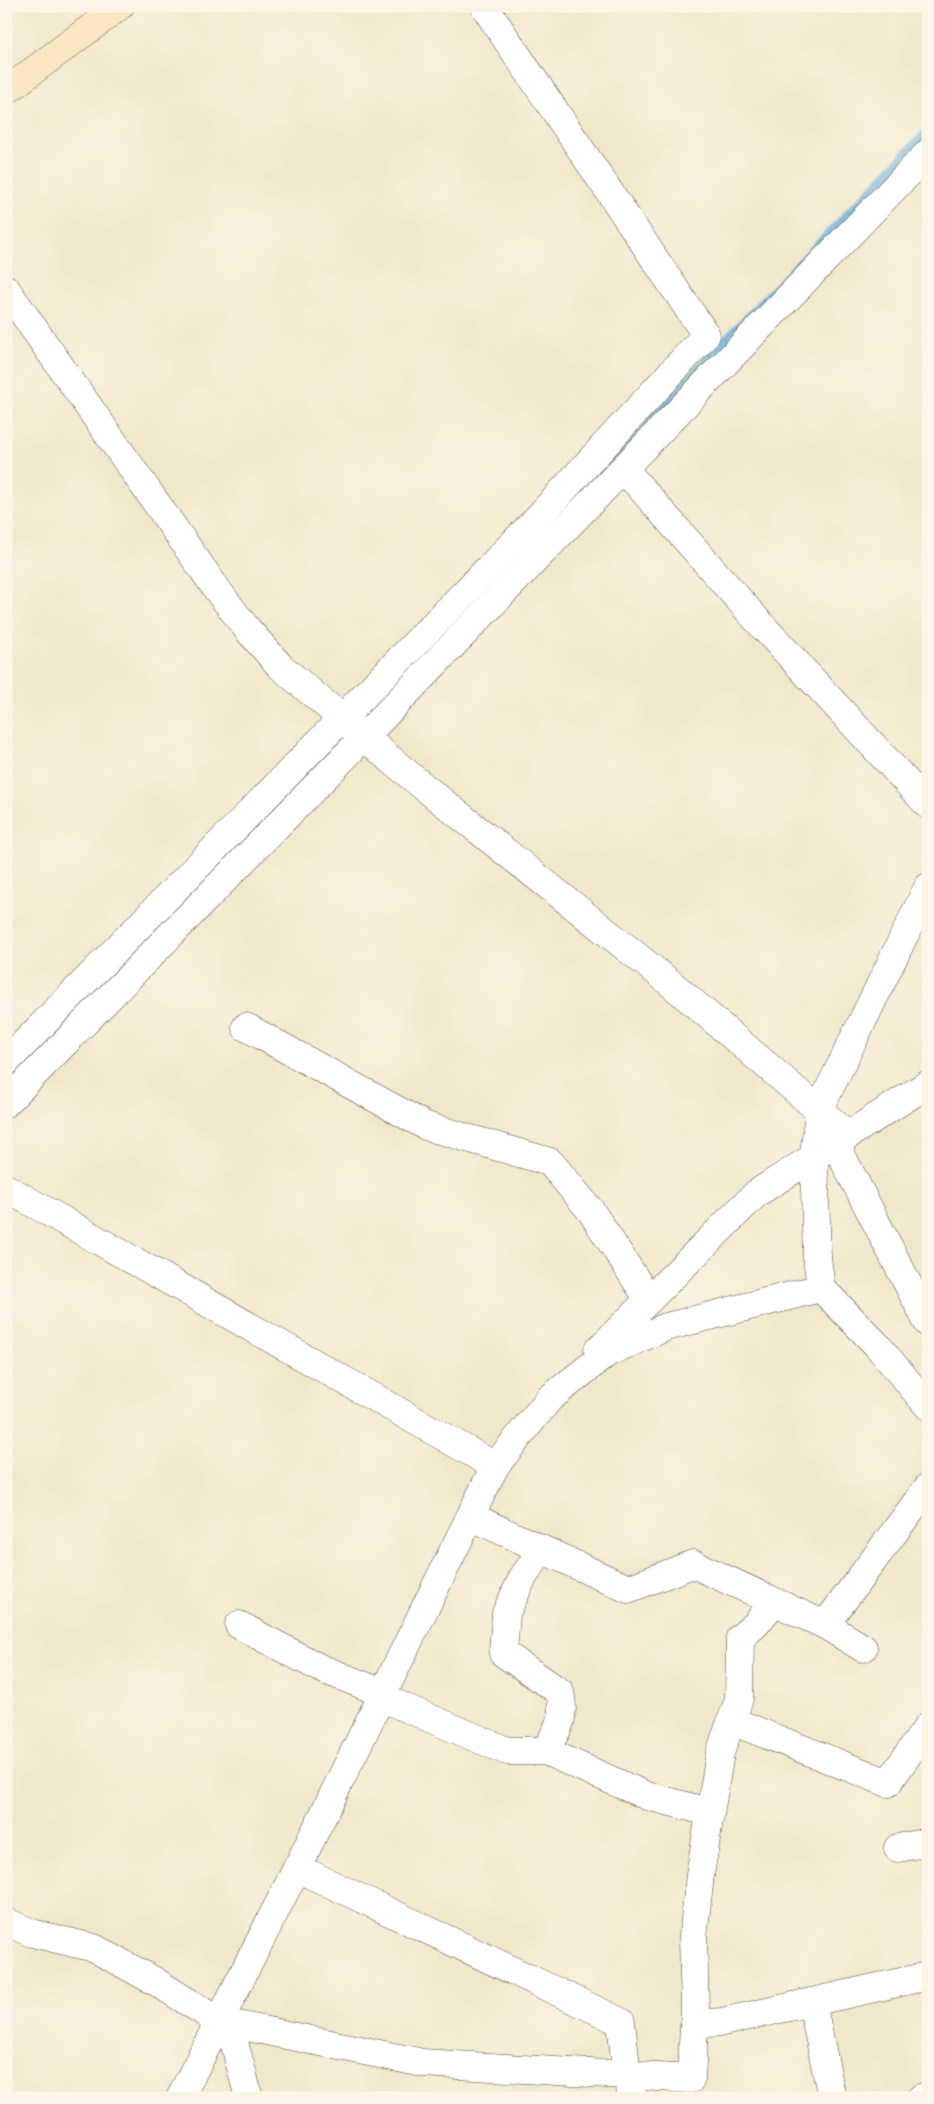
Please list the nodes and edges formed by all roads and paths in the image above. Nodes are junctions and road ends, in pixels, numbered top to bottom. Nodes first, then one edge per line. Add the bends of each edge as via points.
1 (120, 6) edge
2 (484, 6) edge
3 (6, 91) edge
4 (925, 162) edge
5 (6, 289) edge
6 (624, 469) junction
7 (352, 727) junction
8 (928, 805) edge
9 (928, 887) edge
10 (246, 1027) dead end
11 (6, 1062) edge
12 (928, 1084) edge
13 (6, 1103) edge
14 (819, 1110) junction
15 (832, 1145) junction
16 (6, 1188) edge
17 (821, 1288) junction
18 (649, 1300) junction
19 (928, 1323) edge
20 (550, 1398) junction
21 (928, 1406) edge
22 (495, 1466) junction
23 (928, 1487) edge
24 (472, 1517) junction
25 (542, 1551) junction
26 (774, 1602) junction
27 (239, 1625) dead end
28 (824, 1625) junction
29 (862, 1648) dead end
30 (382, 1695) junction
31 (732, 1721) junction
32 (928, 1726) edge
33 (545, 1751) junction
34 (709, 1812) junction
35 (928, 1842) edge
36 (898, 1848) dead end
37 (297, 1868) junction
38 (6, 1922) edge
39 (928, 1976) edge
40 (812, 2002) junction
41 (223, 2022) junction
42 (694, 2024) junction
43 (630, 2087) edge
44 (928, 2096) edge
45 (180, 2098) edge
46 (249, 2098) edge
47 (832, 2098) edge
48 (921, 2098) edge

1 - 3 main road
2 - 7 street via 706,335 530,526
4 - 6 street via 766,318
5 - 7 street via 248,630 280,666
6 - 7 street
6 - 8 street via 756,619
7 - 11 street
7 - 13 street
7 - 14 street via 668,981
9 - 14 street
10 - 18 street via 426,1126 550,1162 591,1211
12 - 15 street
14 - 15 street
14 - 15 street
15 - 17 street via 816,1247
15 - 18 street via 757,1193
15 - 19 street
16 - 22 street
17 - 20 street via 666,1326 607,1353
17 - 21 street via 876,1344
18 - 20 street
20 - 22 street
22 - 24 street
23 - 28 street
24 - 25 street
24 - 30 street
25 - 26 street via 628,1589 693,1564
25 - 33 street via 523,1577 506,1613 503,1652 560,1692 562,1723
26 - 28 street
26 - 31 street via 740,1638 739,1698
27 - 30 street via 320,1668
28 - 29 street
30 - 33 street via 507,1751
30 - 37 street
31 - 32 street via 888,1783
31 - 34 street via 720,1753
33 - 34 street via 647,1796
34 - 42 street via 694,1936
35 - 36 street
37 - 41 street
37 - 43 street via 621,2022
38 - 41 street via 32,1933 94,1948
39 - 40 street
40 - 42 street via 722,2022
40 - 47 street
41 - 43 street via 423,2063
41 - 45 street
41 - 46 street
42 - 43 street via 691,2079
44 - 48 street

